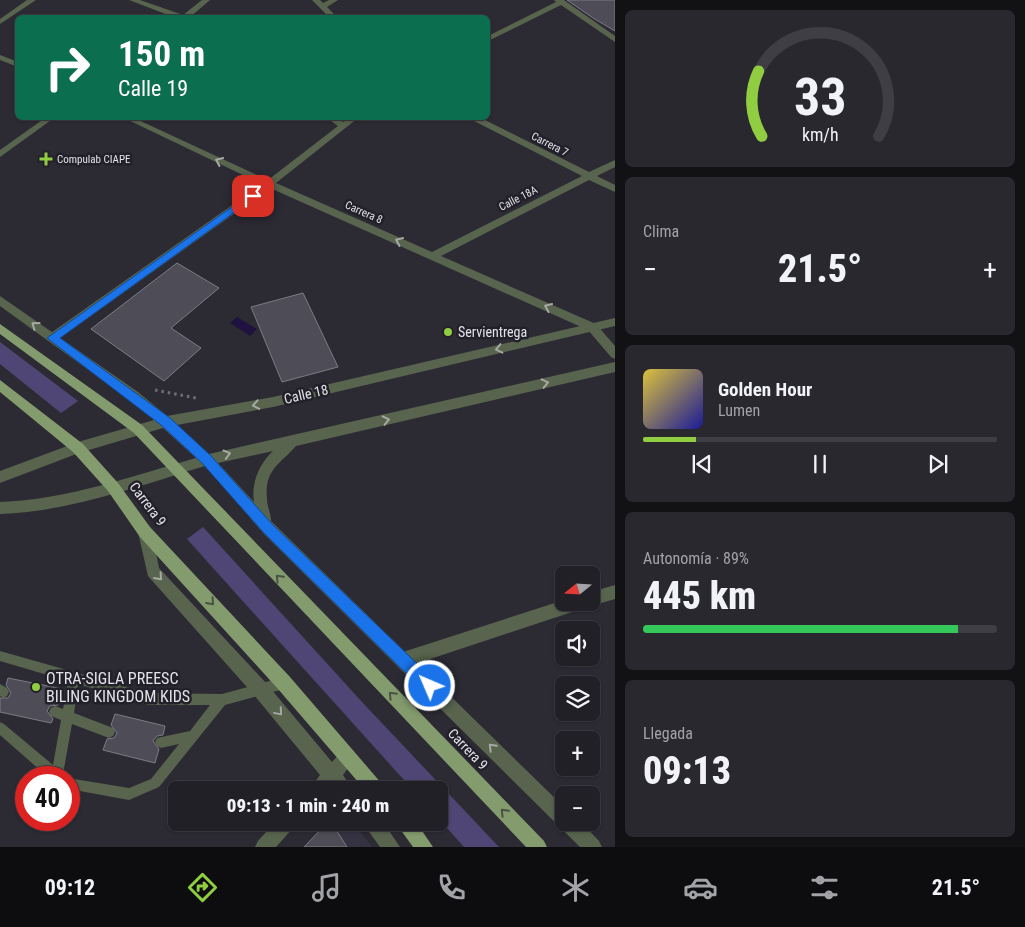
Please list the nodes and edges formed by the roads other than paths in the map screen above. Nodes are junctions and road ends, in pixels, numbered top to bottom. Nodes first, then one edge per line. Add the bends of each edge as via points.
1 (32, 0) edge
2 (132, 0) edge
3 (206, 0) edge
4 (316, 0) edge
5 (334, 0) edge
6 (559, 1) edge
7 (322, 6) junction
8 (179, 15) edge
9 (187, 15) edge
10 (332, 15) edge
11 (0, 22) edge
12 (490, 38) edge
13 (615, 40) edge
14 (0, 57) edge
15 (15, 64) edge
16 (47, 120) edge
17 (132, 120) edge
18 (334, 120) edge
19 (351, 120) edge
20 (479, 120) edge
21 (343, 126) junction
22 (0, 154) edge
23 (615, 163) edge
24 (588, 176) junction
25 (269, 184) junction
26 (615, 189) edge
27 (432, 256) junction
28 (0, 300) edge
29 (615, 322) edge
30 (592, 327) junction
31 (0, 328) edge
32 (52, 338) junction
33 (615, 354) edge
34 (615, 367) edge
35 (0, 384) edge
36 (166, 422) junction
37 (138, 429) junction
38 (296, 441) junction
39 (78, 448) junction
40 (207, 460) junction
41 (176, 468) junction
42 (0, 477) edge
43 (113, 487) junction
44 (0, 508) edge
45 (268, 529) junction
46 (145, 532) junction
47 (615, 592) edge
48 (600, 596) edge
49 (555, 610) edge
50 (0, 656) edge
51 (403, 660) junction
52 (74, 678) junction
53 (284, 684) junction
54 (260, 689) junction
55 (222, 700) junction
56 (55, 712) dead end
57 (66, 717) junction
58 (0, 728) edge
59 (109, 732) dead end
60 (193, 736) junction
61 (161, 742) dead end
62 (348, 757) junction
63 (46, 766) edge
64 (59, 766) edge
65 (332, 775) junction
66 (326, 781) edge
67 (337, 781) edge
68 (368, 781) edge
69 (80, 785) edge
70 (555, 809) edge
71 (279, 831) edge
72 (379, 831) edge
73 (411, 831) edge
74 (577, 831) edge
75 (264, 847) edge
76 (392, 847) edge
77 (424, 847) edge
78 (538, 847) edge
79 (593, 847) edge

1 - 11 street
2 - 8 street
3 - 9 street
4 - 7 street
5 - 7 street
6 - 12 street
6 - 13 street
7 - 10 street
14 - 15 street
16 - 22 street
25 -> 17 street, Carrera 8
18 - 21 street
19 - 21 street
20 - 24 street, Carrera 7
21 - 25 street
23 - 24 street, Calle 18A
24 - 26 street, Carrera 7
24 - 27 street, Calle 18A
27 -> 25 street, Carrera 8
25 - 32 street
30 -> 27 street, Carrera 8
32 -> 28 street
29 - 30 street, Calle 18
30 - 33 street
30 -> 36 street, Calle 18 via 273,402
31 - 37 main road, Carrera 9
32 - 36 street
38 -> 34 street
35 - 39 main road, Carrera 9
36 - 37 street, Calle 18
36 - 40 street
37 - 39 street, Calle 18
37 - 41 main road, Carrera 9
40 -> 38 street
38 - 45 street via 279,452 266,468 259,486 259,507
39 - 42 street, Calle 18
39 - 43 main road, Carrera 9
40 - 41 street
40 - 45 street
41 - 43 street
78 -> 41 main road, Carrera 9
43 - 44 street via 30,507
43 - 46 main road, Carrera 9
45 - 51 street
46 -> 53 main road, Carrera 9
46 -> 54 street via 153,571
47 - 48 street
49 - 51 street
50 - 52 lane
70 -> 51 street
52 - 55 lane via 148,700
52 - 57 lane
53 - 54 lane
53 - 62 main road, Carrera 9
54 - 55 lane
54 -> 65 street
55 - 60 lane
56 - 57 lane
57 - 59 lane
57 - 64 lane
58 - 63 lane
60 - 61 lane
60 - 69 lane via 155,783 129,794
62 - 65 street
62 - 68 main road, Carrera 9
65 - 66 street
65 - 67 street
71 - 75 street
72 - 76 street
73 - 77 main road
74 - 79 street

